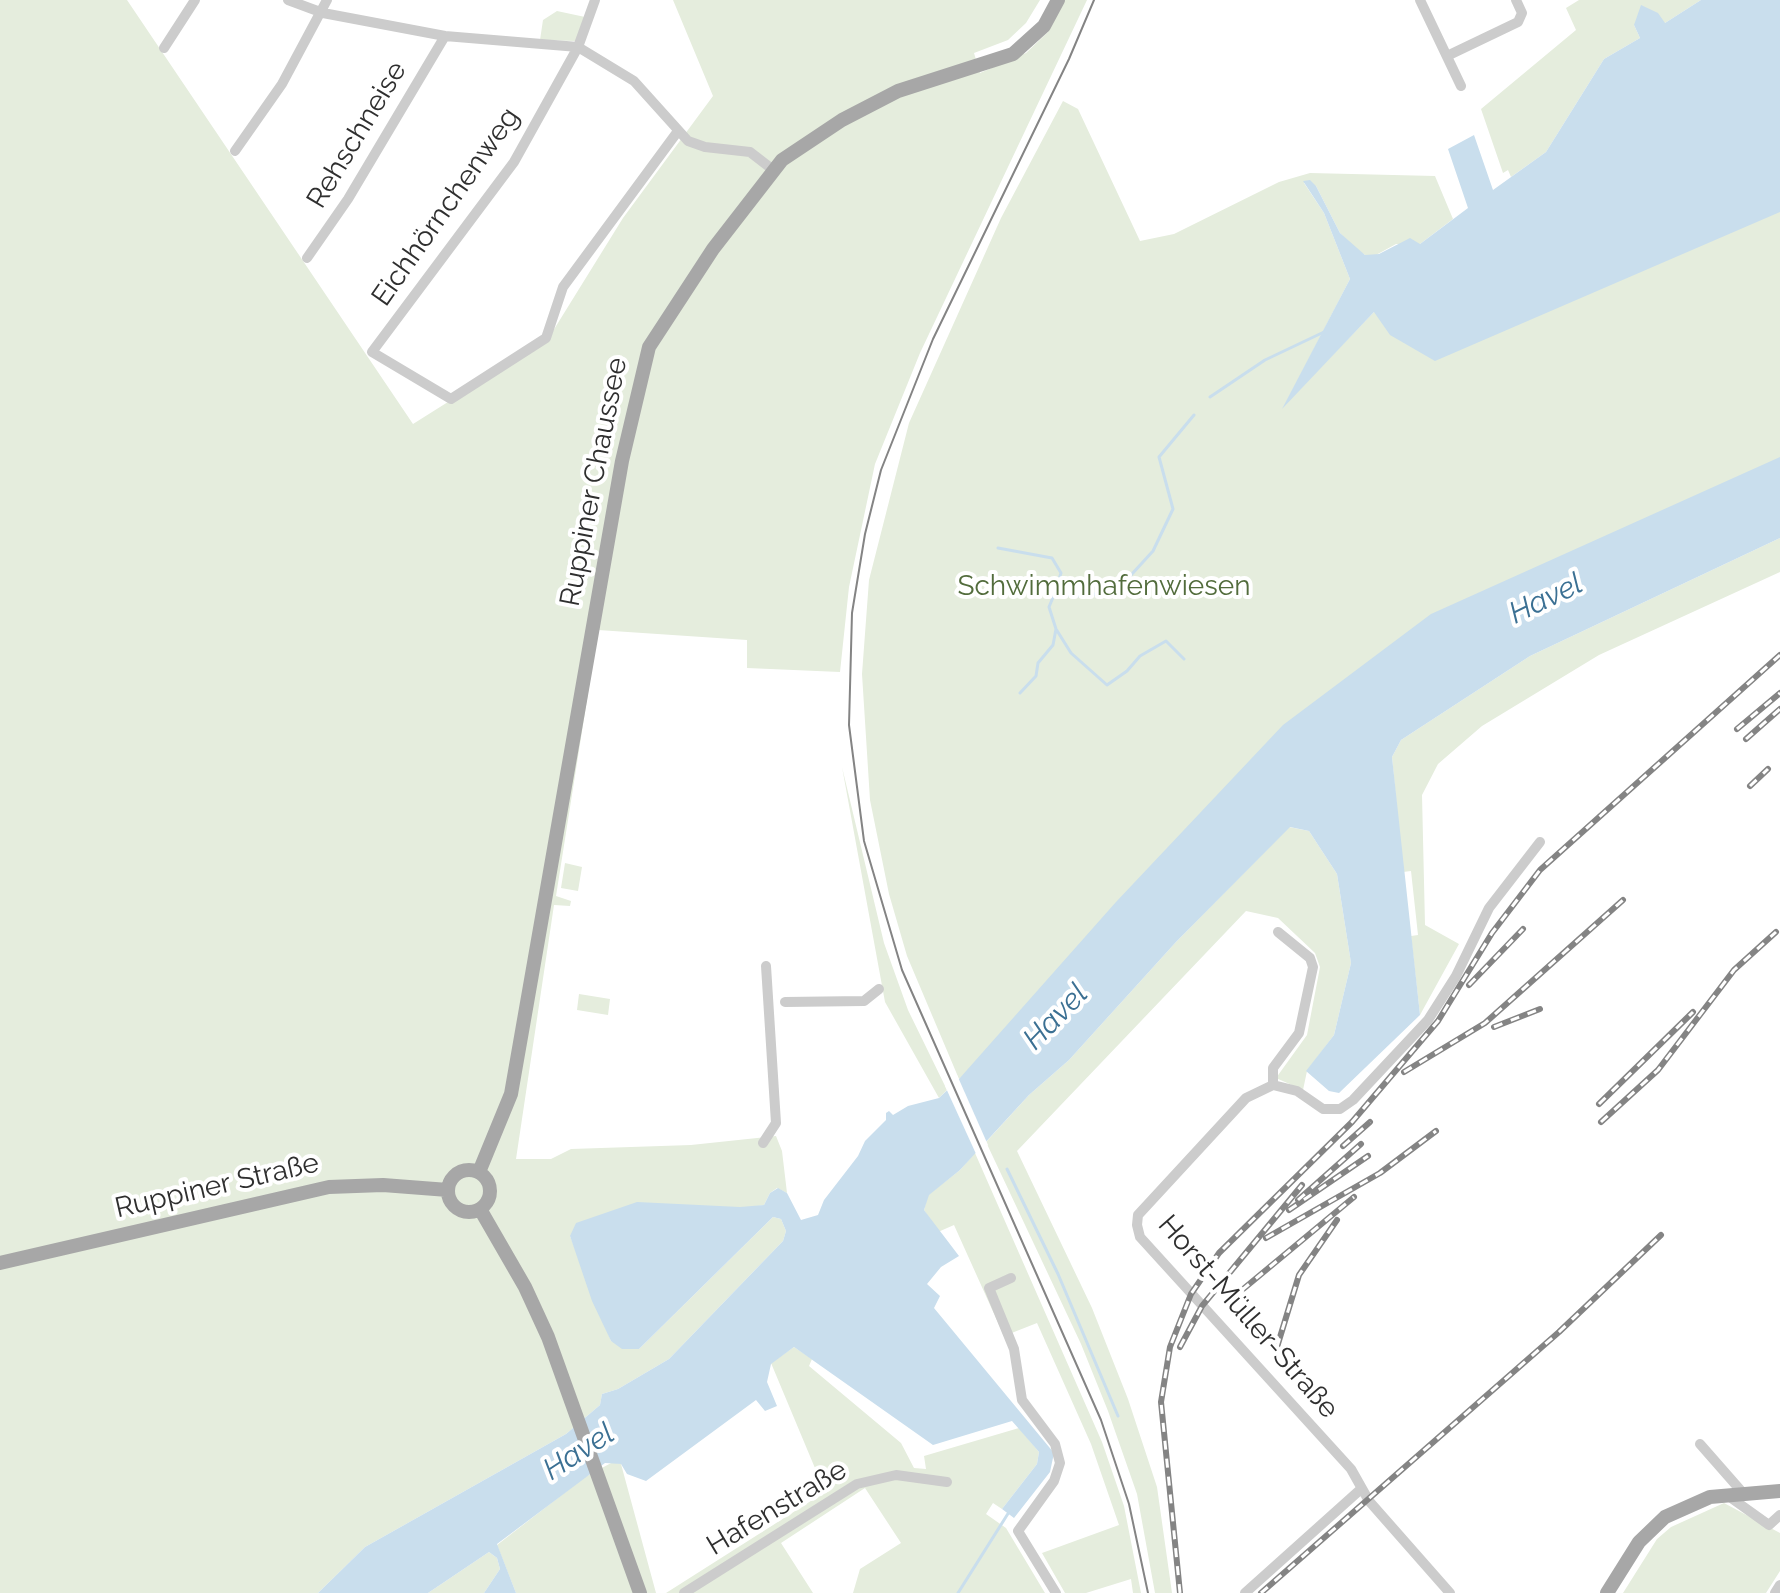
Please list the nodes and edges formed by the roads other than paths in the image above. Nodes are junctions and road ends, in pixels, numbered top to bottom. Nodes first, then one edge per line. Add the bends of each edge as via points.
1 (195, 0) edge
2 (288, 0) edge
3 (327, 0) edge
4 (595, 0) edge
5 (1058, 0) edge
6 (1420, 0) edge
7 (1516, 0) edge
8 (323, 13) junction
9 (445, 36) junction
10 (578, 47) junction
11 (164, 48) dead end
12 (1447, 56) junction
13 (1461, 86) dead end
14 (678, 131) junction
15 (235, 151) dead end
16 (772, 169) junction
17 (307, 258) dead end
18 (1540, 842) dead end
19 (1278, 932) dead end
20 (766, 966) dead end
21 (879, 989) dead end
22 (785, 1002) dead end
23 (1273, 1085) junction
24 (763, 1143) dead end
25 (479, 1172) junction
26 (448, 1190) junction
27 (480, 1209) junction
28 (0, 1263) edge
29 (1011, 1278) dead end
30 (1700, 1444) dead end
31 (947, 1482) dead end
32 (1361, 1489) junction
33 (1780, 1491) edge
34 (1743, 1493) junction
35 (1725, 1494) junction
36 (1780, 1515) edge
37 (1780, 1585) edge
38 (640, 1593) edge
39 (684, 1593) edge
40 (1056, 1593) edge
41 (1245, 1593) edge
42 (1450, 1593) edge
43 (1607, 1593) edge
44 (1775, 1593) edge

1 - 11 street
2 - 8 street
3 - 8 street
4 - 10 street, Eichhörnchenweg
5 - 16 main road, Ruppiner Chaussee via 1028,43 992,63 880,99 817,135
6 - 12 street
7 - 12 street via 1522,13 1518,22
8 - 9 street
8 - 15 street
9 - 10 street
9 - 17 street, Rehschneise
10 - 14 street via 634,81
10 - 14 street, Eichhörnchenweg via 514,162 372,352 451,399 546,338 563,287
12 - 13 street
14 - 16 street via 695,144 750,152
16 - 25 main road, Ruppiner Chaussee via 684,291 643,360 514,1079
18 - 23 street via 1489,908 1428,1020 1353,1100 1340,1109 1323,1109 1297,1091
19 - 23 street via 1310,958 1313,978 1299,1033 1273,1068
20 - 24 street via 776,1123
21 - 22 street via 864,1001
23 - 32 street, Horst-Müller-Straße via 1246,1098 1138,1215 1137,1225 1140,1237 1351,1469
25 - 26 main road via 459,1173
25 - 27 main road via 490,1192
26 - 27 main road via 459,1209
26 - 28 main road, Ruppiner Straße via 329,1187
27 - 38 main road via 531,1299
29 - 40 street via 989,1288 1014,1349 1022,1400 1055,1444 1060,1463 1054,1481 1018,1531
30 - 34 street
31 - 39 street, Hafenstraße via 896,1475 857,1484
32 - 41 street
32 - 42 street, Horst-Müller-Straße
33 - 34 main road
34 - 35 main road
35 - 36 street via 1769,1525
35 - 43 main road via 1665,1517 1639,1542
37 - 44 street

